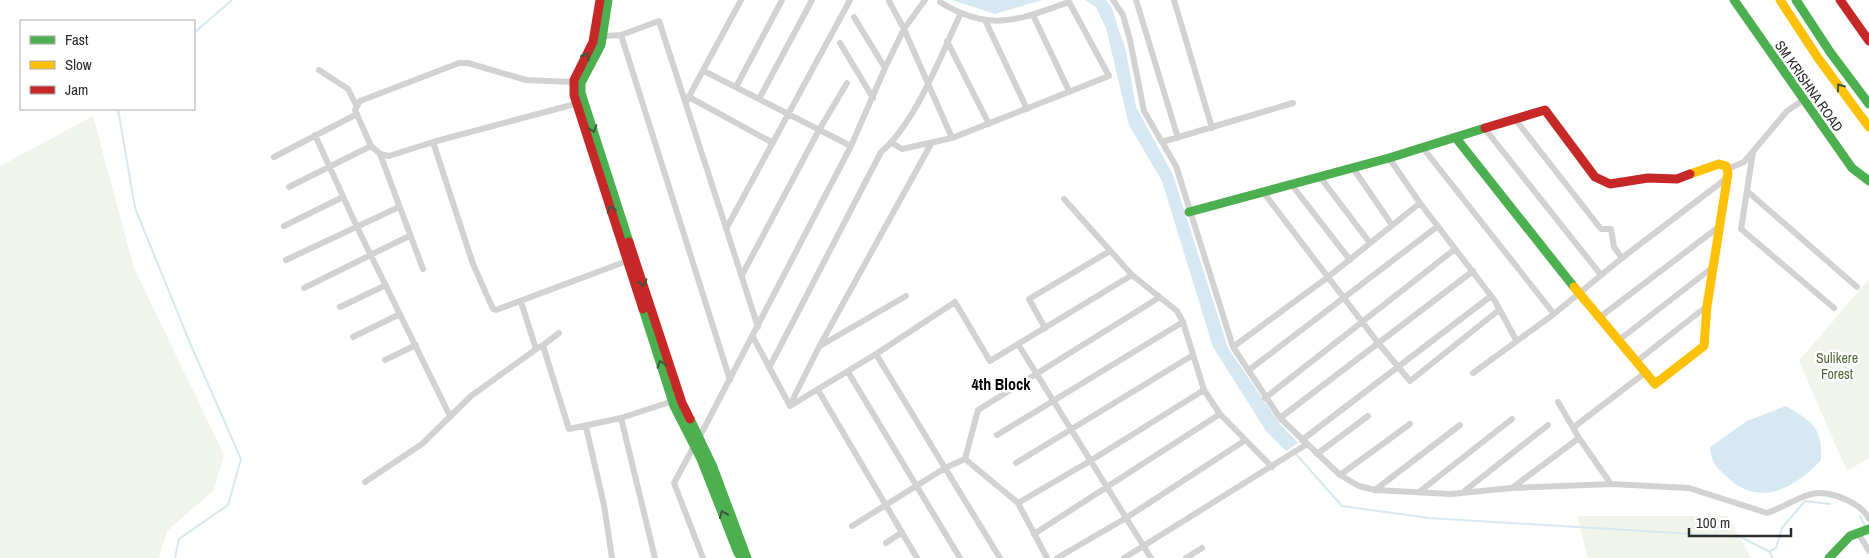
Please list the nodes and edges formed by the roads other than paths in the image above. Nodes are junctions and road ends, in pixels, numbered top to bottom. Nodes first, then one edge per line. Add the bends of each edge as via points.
1 (600, 0) edge
2 (608, 0) edge
3 (741, 0) edge
4 (782, 0) edge
5 (812, 0) edge
6 (850, 0) edge
7 (889, 0) edge
8 (925, 0) edge
9 (1113, 0) edge
10 (1136, 0) edge
11 (1174, 0) edge
12 (1734, 0) edge
13 (1780, 0) edge
14 (1796, 0) edge
15 (1840, 0) edge
16 (940, 2) dead end
17 (960, 15) junction
18 (1033, 15) junction
19 (854, 17) dead end
20 (985, 20) junction
21 (904, 30) junction
22 (621, 35) junction
23 (604, 36) dead end
24 (947, 42) junction
25 (1869, 42) edge
26 (840, 43) dead end
27 (884, 68) junction
28 (319, 70) dead end
29 (704, 71) junction
30 (573, 82) junction
31 (927, 82) junction
32 (847, 83) dead end
33 (736, 87) junction
34 (1070, 92) junction
35 (873, 98) junction
36 (688, 99) junction
37 (759, 99) junction
38 (1802, 101) junction
39 (581, 103) junction
40 (1293, 103) dead end
41 (1869, 104) edge
42 (356, 105) junction
43 (1027, 108) junction
44 (357, 114) junction
45 (788, 114) junction
46 (1515, 119) junction
47 (989, 124) junction
48 (1869, 127) edge
49 (1212, 128) junction
50 (1485, 129) junction
51 (819, 130) junction
52 (315, 135) junction
53 (952, 138) junction
54 (1178, 138) junction
55 (1456, 138) junction
56 (433, 142) junction
57 (773, 142) junction
58 (1162, 142) junction
59 (892, 143) junction
60 (931, 144) junction
61 (371, 146) junction
62 (852, 146) junction
63 (1423, 148) junction
64 (1753, 152) junction
65 (380, 154) junction
66 (274, 157) dead end
67 (1389, 158) junction
68 (329, 166) junction
69 (1353, 168) junction
70 (1728, 174) junction
71 (1320, 177) junction
72 (1869, 181) edge
73 (1291, 184) junction
74 (289, 187) dead end
75 (1747, 191) junction
76 (1263, 192) junction
77 (343, 197) junction
78 (1064, 199) dead end
79 (1420, 203) junction
80 (398, 207) junction
81 (1189, 212) junction
82 (1392, 225) junction
83 (284, 226) dead end
84 (357, 226) junction
85 (1438, 226) junction
86 (1720, 226) junction
87 (726, 229) junction
88 (409, 236) junction
89 (1370, 243) junction
90 (1455, 249) junction
91 (1110, 251) junction
92 (371, 255) junction
93 (1622, 258) junction
94 (286, 260) dead end
95 (1350, 260) junction
96 (628, 261) junction
97 (1713, 266) junction
98 (423, 268) dead end
99 (1472, 271) junction
100 (1132, 275) junction
101 (1601, 275) junction
102 (742, 276) junction
103 (1328, 277) junction
104 (386, 285) junction
105 (1858, 287) dead end
106 (304, 288) dead end
107 (1579, 293) junction
108 (906, 296) dead end
109 (1491, 296) junction
110 (1160, 297) junction
111 (1344, 298) junction
112 (522, 302) junction
113 (1707, 306) junction
114 (340, 307) dead end
115 (1834, 308) dead end
116 (1499, 310) junction
117 (400, 314) junction
118 (1554, 314) junction
119 (1600, 318) junction
120 (1183, 322) junction
121 (1363, 322) junction
122 (758, 327) junction
123 (1045, 328) junction
124 (559, 333) dead end
125 (353, 336) dead end
126 (753, 337) junction
127 (1516, 340) junction
128 (1619, 340) junction
129 (1018, 344) junction
130 (1379, 344) junction
131 (416, 346) junction
132 (818, 347) junction
133 (1233, 347) junction
134 (539, 348) junction
135 (876, 354) junction
136 (1194, 355) junction
137 (385, 360) dead end
138 (1637, 361) junction
139 (1397, 366) junction
140 (769, 368) junction
141 (1249, 370) junction
142 (848, 372) junction
143 (1646, 372) junction
144 (1474, 373) dead end
145 (1037, 375) junction
146 (730, 380) junction
147 (818, 390) junction
148 (1204, 390) junction
149 (1265, 398) junction
150 (672, 401) junction
151 (1053, 401) junction
152 (1558, 402) dead end
153 (790, 406) junction
154 (1220, 414) junction
155 (450, 416) junction
156 (1368, 416) dead end
157 (621, 418) junction
158 (1280, 418) junction
159 (1512, 419) dead end
160 (1410, 424) dead end
161 (1460, 425) dead end
162 (1548, 425) dead end
163 (586, 427) junction
164 (1574, 428) junction
165 (1071, 430) junction
166 (997, 435) dead end
167 (1579, 438) junction
168 (1244, 441) junction
169 (697, 442) junction
170 (1304, 442) junction
171 (1317, 454) junction
172 (965, 459) junction
173 (1090, 461) junction
174 (1016, 463) dead end
175 (1272, 467) junction
176 (945, 468) junction
177 (1340, 475) junction
178 (365, 482) dead end
179 (1611, 484) junction
180 (917, 485) junction
181 (1512, 488) junction
182 (1108, 489) junction
183 (1375, 490) junction
184 (1419, 492) junction
185 (1462, 493) junction
186 (1018, 503) junction
187 (886, 504) junction
188 (1126, 518) junction
189 (1869, 519) edge
190 (852, 526) dead end
191 (1869, 529) edge
192 (901, 533) junction
193 (1858, 533) junction
194 (1034, 534) junction
195 (886, 543) dead end
196 (1143, 546) junction
197 (1202, 548) dead end
198 (1869, 551) edge
199 (612, 558) edge
200 (655, 558) edge
201 (703, 558) edge
202 (742, 558) edge
203 (747, 558) edge
204 (916, 558) edge
205 (960, 558) edge
206 (1000, 558) edge
207 (1047, 558) edge
208 (1057, 558) edge
209 (1124, 558) edge
210 (1151, 558) edge
211 (1186, 558) edge
212 (1829, 558) edge

30 -> 1 main road via 593,42
2 - 39 main road via 601,45 581,85
3 - 29 street
4 - 33 street
5 - 37 street
6 - 45 street
7 - 21 street
8 - 21 street
9 - 58 street via 1123,15 1130,40 1144,111
10 - 54 street
11 - 49 street
12 - 38 main road, SM KRISHNA ROAD
48 -> 13 main road, SM KRISHNA ROAD
14 - 41 main road
15 - 25 main road
16 - 17 street
17 - 20 street
17 - 24 street
18 - 20 street via 1010,21
18 - 34 street
18 - 34 street via 1069,2 1108,76
19 - 27 street
20 - 43 street
21 - 27 street
21 - 31 street
22 - 23 street
22 - 36 street via 659,20
22 - 146 street
24 - 31 street
24 - 47 street
26 - 35 street
27 - 35 street
28 - 42 street via 348,90
29 - 33 street
29 - 36 street
30 - 39 main road via 572,91
30 - 42 street via 526,80 459,63
31 - 53 street
31 - 59 street
32 - 51 street
33 - 37 street
34 - 43 street
35 - 62 street
36 - 57 street
36 - 87 street
37 - 45 street
38 - 64 street via 1787,111
38 - 72 main road, SM KRISHNA ROAD via 1852,168
39 - 56 street
96 -> 39 main road
39 -> 169 main road
40 - 49 street
42 - 44 street
43 - 47 street
44 - 52 street
44 - 61 street
45 - 51 street
45 - 57 street
46 - 50 main road
46 - 70 main road via 1545,110 1595,176 1610,184 1648,178 1677,179 1719,164 1726,166
46 - 93 street via 1601,229 1611,229 1614,247
47 - 53 street
49 - 54 street
50 - 55 main road
50 - 101 street
51 - 62 street
51 - 102 street
52 - 66 street
52 - 68 street
53 - 60 street
54 - 58 street
55 - 63 main road
55 - 107 main road
56 - 65 street via 389,156
56 - 112 street via 490,306 496,310
57 - 87 street
58 - 81 street via 1176,166
59 - 60 street via 902,149
59 - 140 street via 881,152
60 - 132 street
61 - 65 street
61 - 68 street
62 - 122 street
63 - 67 main road
63 - 118 street
64 - 70 street
64 - 75 street
65 - 80 street
67 - 69 main road
67 - 79 street
68 - 74 street
68 - 77 street
69 - 71 main road
69 - 82 street
70 - 86 main road
70 - 93 street
71 - 73 main road
71 - 89 street
73 - 76 main road
73 - 95 street
75 - 105 street
75 - 115 street via 1741,229
76 - 81 main road
76 - 103 street
77 - 83 street
77 - 84 street
78 - 91 street
79 - 82 street
79 - 85 street
80 - 84 street
80 - 88 street
81 - 133 street
82 - 89 street
84 - 92 street
84 - 94 street
85 - 90 street
85 - 111 street
86 - 97 main road
86 - 119 street
87 - 102 street
88 - 92 street
88 - 98 street
89 - 95 street
90 - 99 street
90 - 121 street
91 - 100 street
91 - 123 street via 1029,299
92 - 104 street
92 - 106 street
93 - 101 street
95 - 103 street
96 - 112 street
150 -> 96 main road
97 - 113 main road
97 - 128 street
99 - 109 street
99 - 130 street
100 - 110 street
100 - 123 street
101 - 107 street
102 - 122 street
103 - 111 street
103 - 133 street
104 - 114 street
104 - 117 street
107 - 118 street
107 - 119 main road
108 - 132 street
109 - 116 street
109 - 139 street
110 - 120 street
110 - 145 street
111 - 121 street
111 - 141 street
112 - 134 street
113 - 138 street
113 - 143 main road via 1704,346 1655,384
116 - 127 street
116 - 139 street via 1410,381
117 - 125 street
117 - 131 street
118 - 127 street
119 - 128 main road
120 - 136 street
120 - 151 street
121 - 130 street
121 - 149 street
122 - 126 street
123 - 129 street
124 - 134 street
126 - 140 street
126 - 146 street
127 - 144 street
128 - 138 main road
129 - 135 street via 990,361 955,302
129 - 145 street
130 - 139 street
130 - 158 street
131 - 137 street
131 - 155 street
132 - 153 street
133 - 141 street
134 - 155 street via 481,388
134 - 163 street via 566,426 572,430
135 - 142 street
135 - 176 street
136 - 148 street
136 - 165 street
138 - 143 main road
139 - 170 street
140 - 153 street
141 - 149 street
142 - 147 street
142 - 180 street
143 - 164 street
145 - 151 street
145 - 172 street via 978,410
146 - 169 street
147 - 153 street
147 - 187 street
148 - 154 street
148 - 173 street
149 - 158 street
150 - 157 street
150 - 169 main road
151 - 165 street
151 - 166 street
152 - 164 street
154 - 168 street
154 - 182 street
155 - 178 street via 422,444
156 - 171 street
157 - 163 street
157 - 200 street
158 - 170 street
159 - 184 street
160 - 177 street
161 - 183 street
162 - 185 street
163 - 199 street
164 - 167 street
165 - 173 street
165 - 174 street
167 - 179 street
167 - 181 street
168 - 175 street
168 - 188 street
169 - 201 street via 674,483
202 -> 169 main road
169 - 203 main road via 713,467
170 - 171 street
170 - 175 street
171 - 177 street
172 - 176 street
172 - 186 street
173 - 182 street
173 - 186 street
175 - 196 street
176 - 180 street
176 - 206 street
177 - 183 street via 1359,486
179 - 181 street
179 - 189 street via 1689,488 1767,513 1818,492 1837,495 1857,506
180 - 187 street
180 - 205 street
181 - 185 street
182 - 188 street
182 - 194 street
183 - 184 street
184 - 185 street
186 - 194 street
187 - 190 street
187 - 192 street
188 - 196 street
188 - 208 street
191 - 193 main road
192 - 195 street
192 - 204 street
193 - 198 street
193 - 212 main road via 1850,536
194 - 207 street
196 - 209 street
196 - 210 street
197 - 211 street

